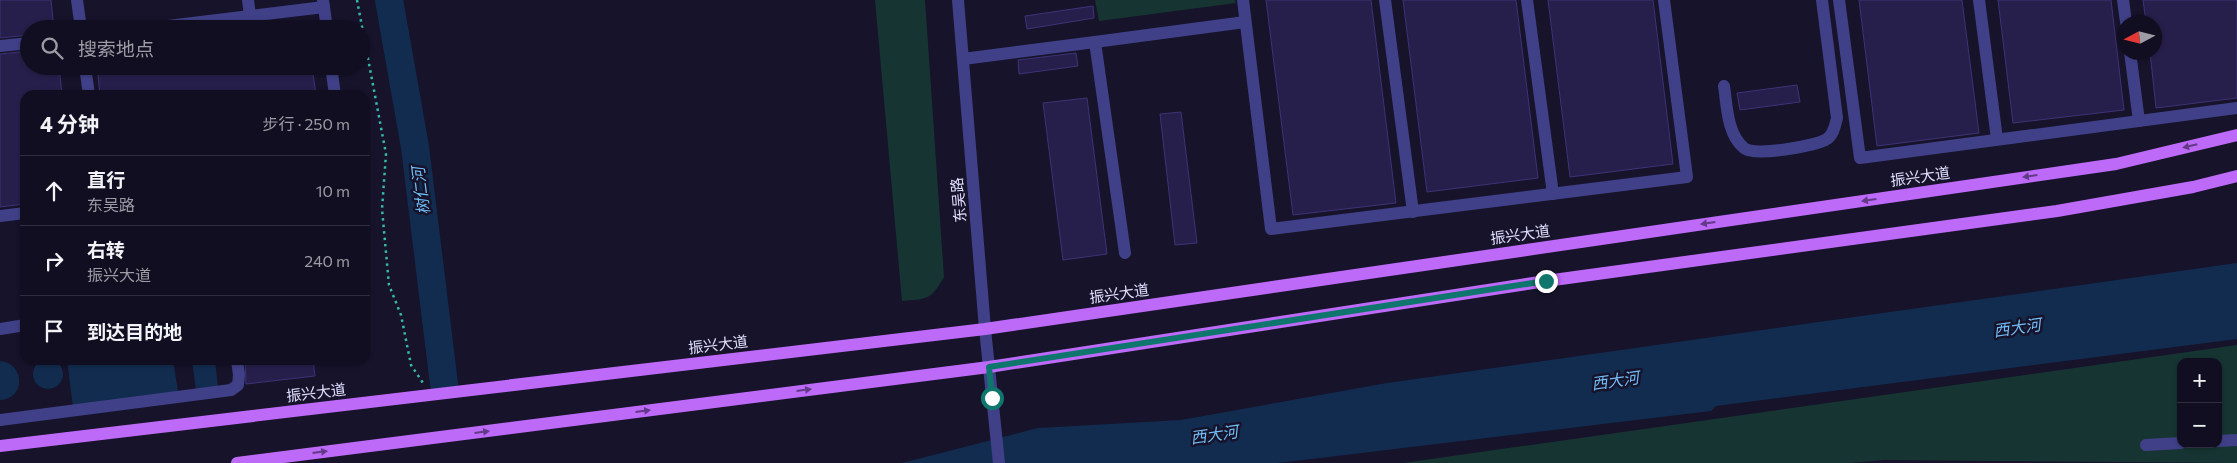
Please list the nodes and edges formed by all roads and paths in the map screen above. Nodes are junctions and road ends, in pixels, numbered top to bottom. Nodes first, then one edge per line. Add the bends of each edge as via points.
1 (77, 0) edge
2 (248, 0) edge
3 (357, 0) edge
4 (958, 0) edge
5 (1242, 0) edge
6 (1385, 0) edge
7 (1527, 0) edge
8 (1664, 0) edge
9 (1822, 0) edge
10 (1839, 0) edge
11 (1980, 0) edge
12 (2123, 0) edge
13 (324, 3) edge
14 (2125, 15) edge
15 (250, 16) junction
16 (80, 20) edge
17 (217, 20) edge
18 (326, 20) edge
19 (361, 20) edge
20 (1245, 22) junction
21 (1095, 42) junction
22 (20, 44) edge
23 (0, 46) edge
24 (963, 59) junction
25 (2131, 60) edge
26 (370, 69) edge
27 (86, 75) edge
28 (332, 75) edge
29 (1724, 86) dead end
30 (88, 90) edge
31 (334, 90) edge
32 (2237, 108) edge
33 (2139, 120) junction
34 (2237, 135) edge
35 (1997, 140) junction
36 (2237, 176) edge
37 (1553, 194) junction
38 (1413, 212) junction
39 (20, 213) edge
40 (0, 216) edge
41 (1125, 254) dead end
42 (20, 327) edge
43 (0, 329) edge
44 (985, 329) junction
45 (238, 365) edge
46 (989, 367) junction
47 (430, 395) junction
48 (0, 420) edge
49 (2237, 440) edge
50 (2222, 441) edge
51 (2177, 443) edge
52 (2146, 445) dead end
53 (0, 446) edge
54 (237, 463) edge
55 (999, 463) edge

1 - 16 street
2 - 15 street
3 - 19 path
4 - 24 street, 东吴路
5 - 20 street
6 - 38 street
7 - 37 street
8 - 37 street via 1686,177
9 - 29 street via 1837,118 1829,138 1810,145 1756,152 1745,149 1733,133
10 - 35 street via 1860,158
11 - 35 street
12 - 14 street
13 - 15 street
13 - 18 street
15 - 17 street
20 - 21 street
20 - 38 street via 1272,229
21 - 24 street
21 - 41 street
22 - 23 street
24 - 44 street, 东吴路
25 - 33 street
26 - 47 path via 386,154 382,208 389,284 401,315 411,365
27 - 30 street
28 - 31 street
32 - 33 street
33 - 35 street
34 -> 44 main road, 振兴大道 via 2116,164
36 - 46 main road via 2057,211 1546,281
37 - 38 street
39 - 40 street
42 - 43 street
44 - 46 street, 东吴路
44 - 47 main road, 振兴大道
45 - 48 street via 238,385 231,390
54 -> 46 main road
46 - 55 street, 东吴路
47 - 53 main road, 振兴大道
49 - 50 street
51 - 52 street

